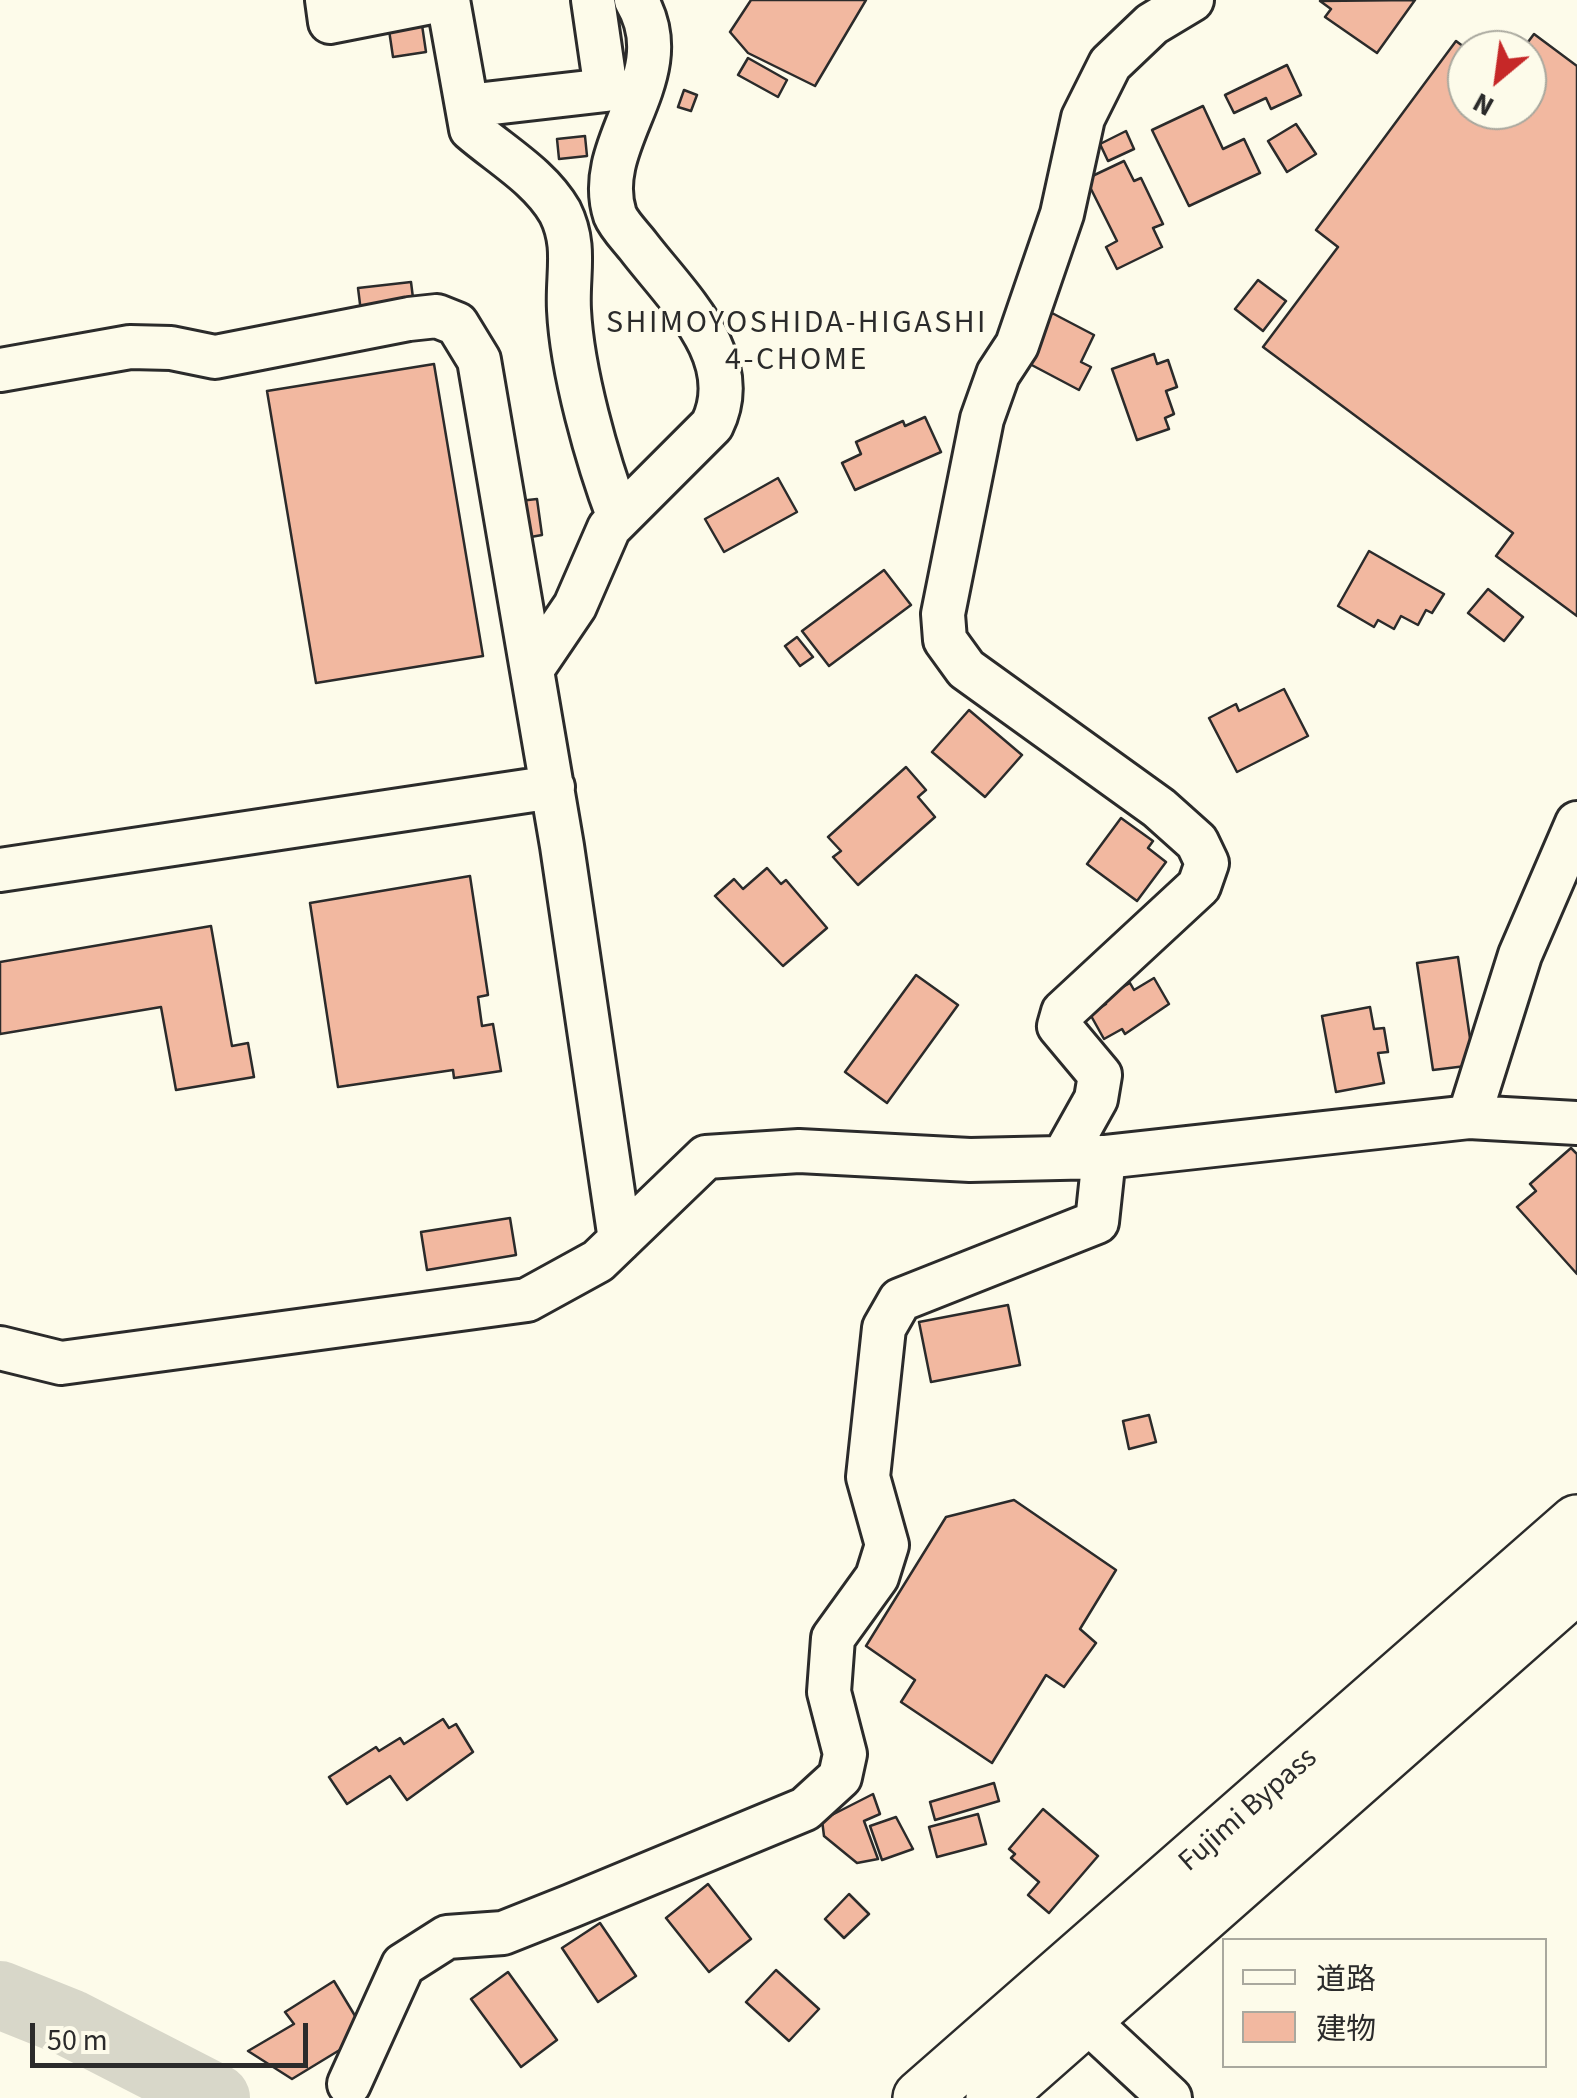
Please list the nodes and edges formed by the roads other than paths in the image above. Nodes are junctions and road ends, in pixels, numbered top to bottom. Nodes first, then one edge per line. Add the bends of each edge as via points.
1 (326, 0) edge
2 (445, 0) edge
3 (593, 0) edge
4 (636, 0) edge
5 (1192, 0) edge
6 (467, 106) junction
7 (0, 370) edge
8 (618, 518) junction
9 (533, 668) junction
10 (553, 786) junction
11 (1577, 823) edge
12 (0, 870) edge
13 (1469, 1117) junction
14 (1577, 1123) edge
15 (1084, 1158) junction
16 (620, 1240) junction
17 (0, 1348) edge
18 (1577, 1523) edge
19 (1577, 1584) edge
20 (1084, 2018) junction
21 (349, 2084) dead end
22 (921, 2098) edge
23 (994, 2098) edge
24 (1170, 2098) edge

1 - 2 street via 330,22
2 - 6 street
3 - 6 street via 606,90
4 - 8 street via 646,16 651,65 621,144 615,216 720,361 722,403 712,425
5 - 15 street via 1152,24 1110,64 1083,118 1062,214 982,419 943,614 945,640 966,669 1159,808 1197,842 1207,863 1199,886 1064,1012 1059,1026 1100,1075
6 - 8 street via 471,129 539,184 566,226 572,245 569,311 597,456
7 - 9 street via 130,347 215,357 437,316 457,324 479,360
8 - 9 street via 575,606
9 - 10 street
10 - 12 street
10 - 16 street
11 - 13 street via 1520,955
13 - 14 street
13 - 15 street
15 - 16 street via 799,1151 706,1156
15 - 21 street via 1098,1222 900,1300 884,1328 868,1478 887,1545 877,1577 833,1638 829,1692 845,1754 840,1777 805,1809 571,1906 504,1933 447,1937 403,1965
16 - 17 street via 598,1261 528,1300 61,1364
18 - 22 highway, Fujimi Bypass
19 - 20 highway, Fujimi Bypass
20 - 23 highway, Fujimi Bypass
20 - 24 street

